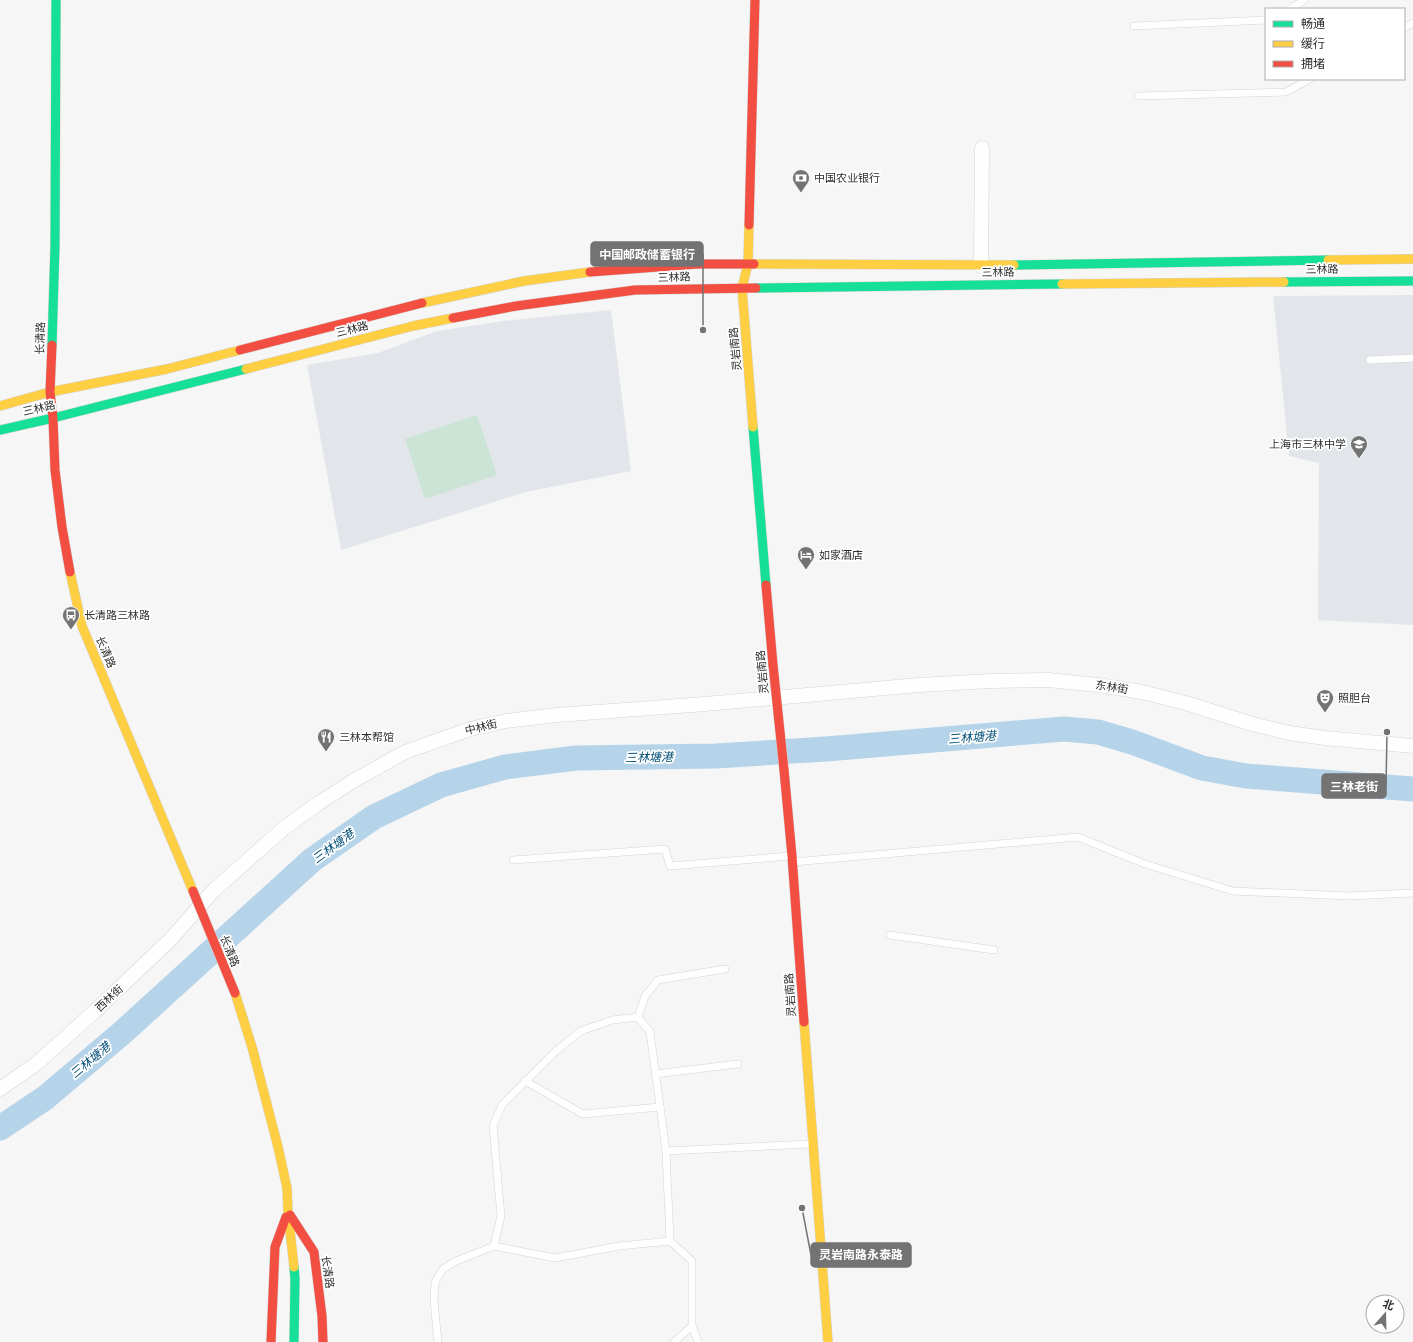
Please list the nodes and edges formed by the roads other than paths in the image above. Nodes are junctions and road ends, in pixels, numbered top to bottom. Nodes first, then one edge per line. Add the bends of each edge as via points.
1 (56, 0) edge
2 (755, 0) edge
3 (1304, 0) edge
4 (1292, 8) edge
5 (1265, 20) edge
6 (1134, 26) dead end
7 (1308, 80) edge
8 (1138, 96) dead end
9 (982, 148) dead end
10 (1413, 259) edge
11 (748, 264) junction
12 (981, 266) junction
13 (1413, 280) edge
14 (742, 288) junction
15 (1413, 358) edge
16 (1370, 360) dead end
17 (50, 392) junction
18 (0, 406) edge
19 (53, 418) junction
20 (0, 430) edge
21 (805, 695) joint
22 (1413, 746) edge
23 (793, 859) junction
24 (513, 860) dead end
25 (1413, 893) edge
26 (208, 897) joint
27 (890, 935) dead end
28 (994, 950) dead end
29 (725, 969) dead end
30 (638, 1017) junction
31 (738, 1064) dead end
32 (655, 1074) junction
33 (525, 1081) junction
34 (0, 1089) edge
35 (660, 1107) junction
36 (812, 1143) junction
37 (666, 1151) junction
38 (288, 1212) junction
39 (670, 1241) junction
40 (494, 1246) junction
41 (692, 1326) junction
42 (271, 1342) edge
43 (294, 1342) edge
44 (323, 1342) edge
45 (438, 1342) edge
46 (674, 1342) edge
47 (698, 1342) edge
48 (828, 1342) edge

1 - 17 main road, 长清路 via 55,246
2 - 11 main road, 灵岩南路
3 - 4 lane
5 - 6 lane
7 - 8 lane via 1286,92
9 - 12 street
10 - 12 main road, 三林路
11 - 12 main road, 三林路
11 - 14 main road, 灵岩南路
11 - 17 main road, 三林路 via 698,264 610,270 524,281 410,306 168,369
13 - 14 main road, 三林路
14 - 19 main road, 三林路 via 635,290 516,306 413,326
14 - 23 main road, 灵岩南路, bridge
15 - 16 lane
17 - 18 main road, 三林路
17 - 19 main road, 长清路
19 - 20 main road, 三林路
19 - 38 main road, 长清路, bridge via 55,470 62,527 82,626 235,993 278,1147 287,1188
21 - 22 street, 东林街 via 991,681 1048,680 1084,683 1142,692 1289,733
21 - 26 street, 中林街 via 514,720 441,738 405,752 316,805 270,841
23 - 24 lane via 670,866 665,849
23 - 25 lane via 1078,837 1145,864 1233,891 1349,896
23 - 36 main road, 灵岩南路
26 - 34 street, 西林街 via 171,939 94,1012 36,1064
27 - 28 lane
29 - 30 lane via 658,980 645,996
30 - 32 lane via 650,1032
30 - 33 lane via 612,1020 581,1031
31 - 32 lane
32 - 35 lane
33 - 35 lane via 583,1114
33 - 40 lane via 502,1105 493,1126 501,1216
35 - 37 lane
36 - 37 lane
36 - 48 main road, 灵岩南路
37 - 39 lane
38 - 42 main road, 长清路 via 275,1247
38 - 43 main road, 长清路 via 295,1279
38 - 44 main road, 长清路 via 314,1252
39 - 40 lane via 619,1246 555,1258
39 - 41 lane via 692,1261
40 - 45 lane via 456,1261 443,1269 435,1282
41 - 46 lane
41 - 47 lane

